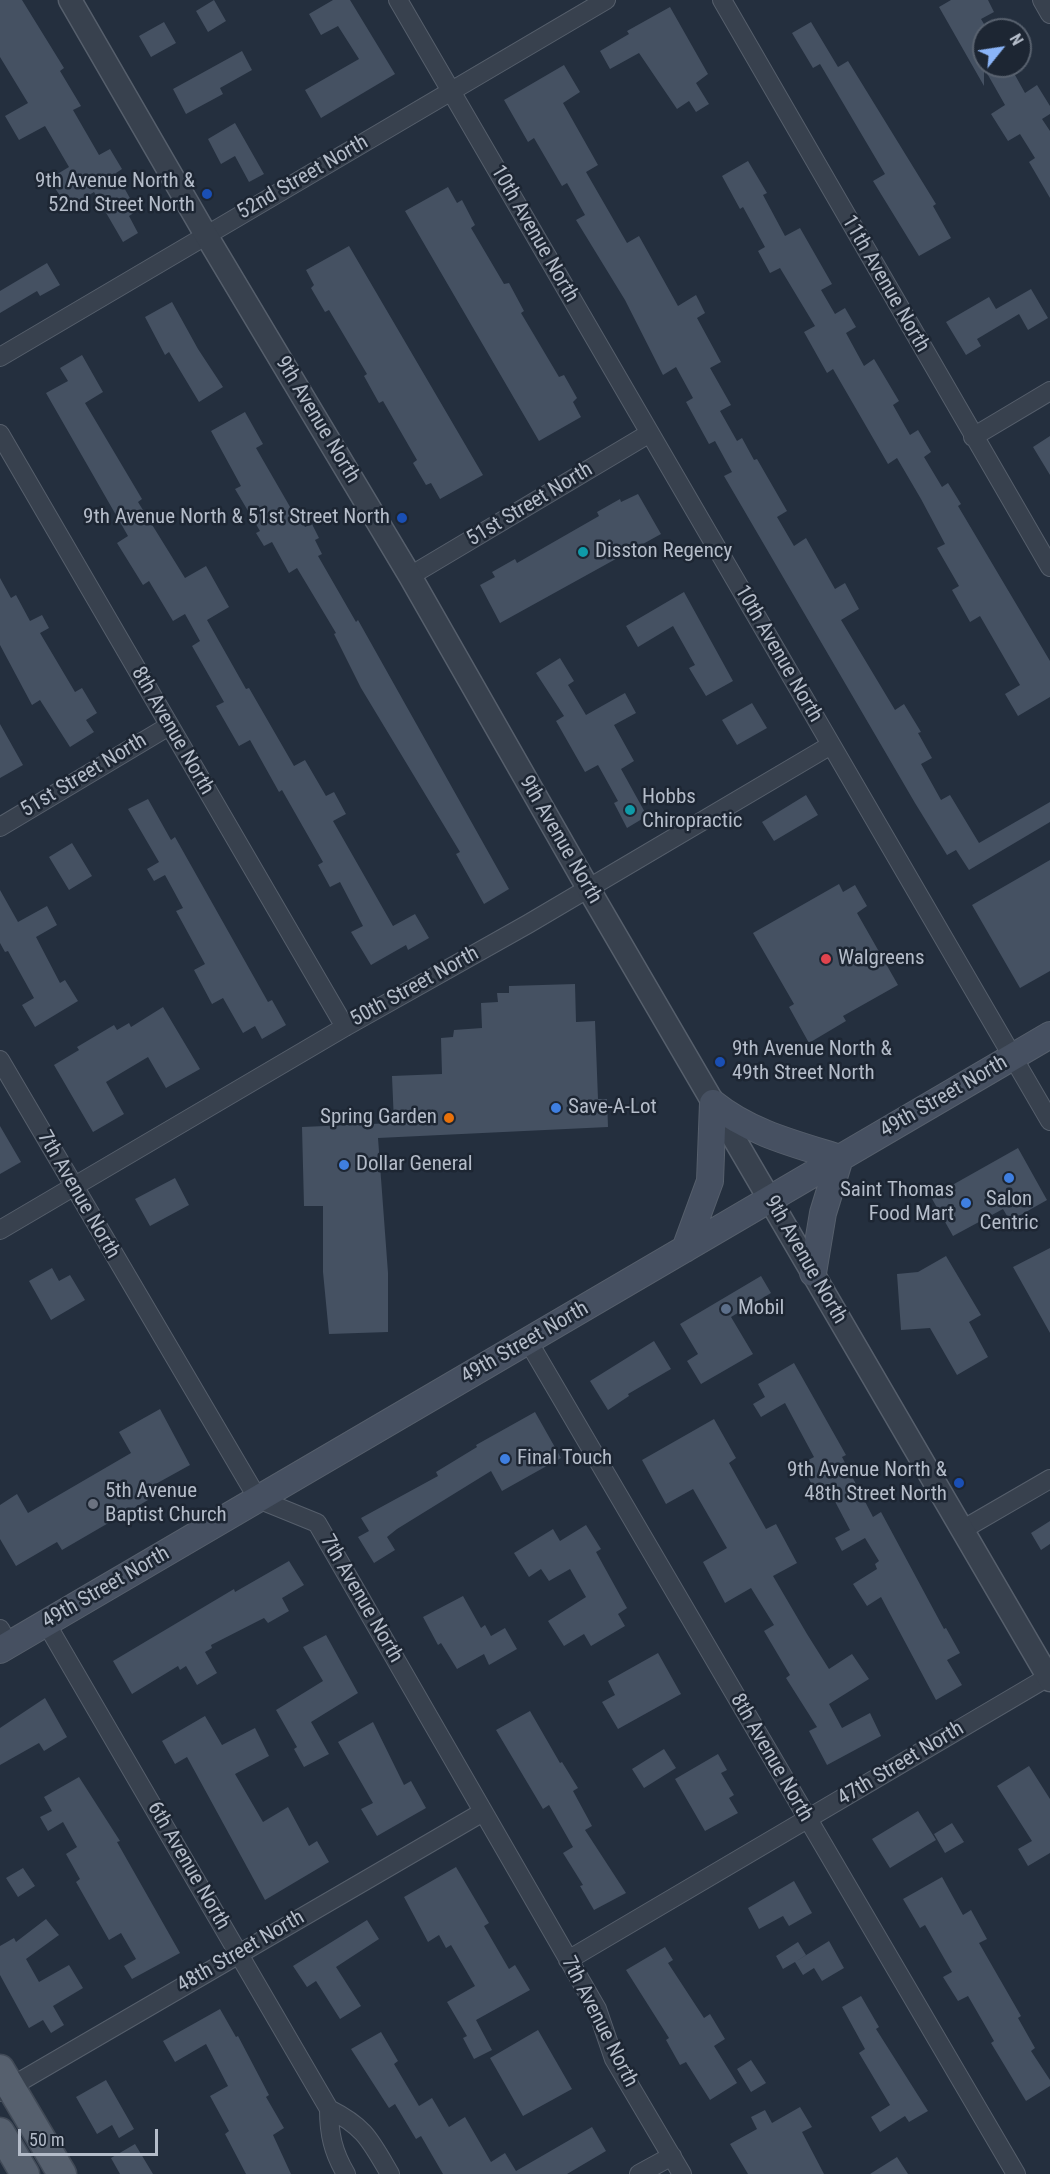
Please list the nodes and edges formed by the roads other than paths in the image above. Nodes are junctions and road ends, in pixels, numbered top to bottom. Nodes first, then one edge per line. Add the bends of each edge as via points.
1 (70, 0) edge
2 (398, 0) edge
3 (606, 0) edge
4 (722, 0) edge
5 (1042, 0) edge
6 (1050, 14) edge
7 (451, 91) junction
8 (206, 235) junction
9 (0, 357) edge
10 (1050, 391) edge
11 (650, 433) junction
12 (0, 434) edge
13 (973, 437) junction
14 (1050, 567) edge
15 (410, 576) junction
16 (169, 726) junction
17 (831, 745) junction
18 (0, 827) edge
19 (588, 888) junction
20 (345, 1027) junction
21 (1050, 1035) edge
22 (1013, 1057) junction
23 (0, 1060) edge
24 (713, 1102) junction
25 (1050, 1121) edge
26 (840, 1158) junction
27 (73, 1188) junction
28 (770, 1199) junction
29 (0, 1230) edge
30 (685, 1249) junction
31 (813, 1273) junction
32 (528, 1341) junction
33 (1050, 1479) edge
34 (258, 1499) junction
35 (962, 1530) junction
36 (46, 1623) junction
37 (3, 1641) edge
38 (1049, 1679) edge
39 (483, 1812) junction
40 (807, 1821) junction
41 (239, 1954) junction
42 (568, 1960) junction
43 (3, 2083) edge
44 (329, 2109) junction
45 (0, 2132) edge
46 (672, 2156) junction
47 (25, 2174) edge
48 (62, 2174) edge
49 (346, 2174) edge
50 (390, 2174) edge
51 (639, 2174) edge
52 (682, 2174) edge
53 (1016, 2174) edge

1 - 8 street, 9th Avenue North
2 - 7 street, 10th Avenue North
3 - 7 street, 52nd Street North
4 - 13 street, 11th Avenue North
5 - 6 street
7 - 8 street, 52nd Street North
7 - 11 street, 10th Avenue North
8 - 9 street, 52nd Street North
8 - 15 street, 9th Avenue North
10 - 13 street
11 - 15 street, 51st Street North
11 - 17 street, 10th Avenue North
12 - 16 street, 8th Avenue North
13 - 14 street, 11th Avenue North
15 - 19 street, 9th Avenue North
16 - 18 street, 51st Street North
16 - 20 street, 8th Avenue North
17 - 19 street, 50th Street North
17 - 22 street, 10th Avenue North
19 - 20 street, 50th Street North
19 - 24 street, 9th Avenue North
20 - 27 street, 50th Street North
21 - 22 main road, 49th Street North
22 - 25 street, 10th Avenue North
22 - 26 main road, 49th Street North
23 - 27 street, 7th Avenue North
24 - 26 main road via 732,1118 777,1139
24 - 28 street, 9th Avenue North
24 - 30 main road via 710,1181
26 - 28 main road, 49th Street North
26 - 31 main road via 824,1213
27 - 29 street, 50th Street North
27 - 34 street, 7th Avenue North
28 - 30 main road, 49th Street North
28 - 31 street, 9th Avenue North
30 - 32 main road, 49th Street North
31 - 35 street, 9th Avenue North
32 - 34 main road, 49th Street North
32 - 40 street, 8th Avenue North
33 - 35 street
34 - 36 main road, 49th Street North
34 - 39 street, 7th Avenue North via 317,1523
35 - 38 street, 9th Avenue North
36 - 37 main road, 49th Street North
36 - 41 street, 6th Avenue North
38 - 40 street, 47th Street North
39 - 41 street, 48th Street North
39 - 42 street, 7th Avenue North
40 - 42 street, 47th Street North
40 - 53 street, 8th Avenue North
41 - 43 street, 48th Street North
41 - 44 street, 6th Avenue North
42 - 46 street, 7th Avenue North via 597,2009 614,2059
43 - 48 main road
44 - 49 street, 6th Avenue North via 334,2155
44 - 50 street via 366,2133
45 - 47 main road
46 - 51 street
46 - 52 street, 7th Avenue North

